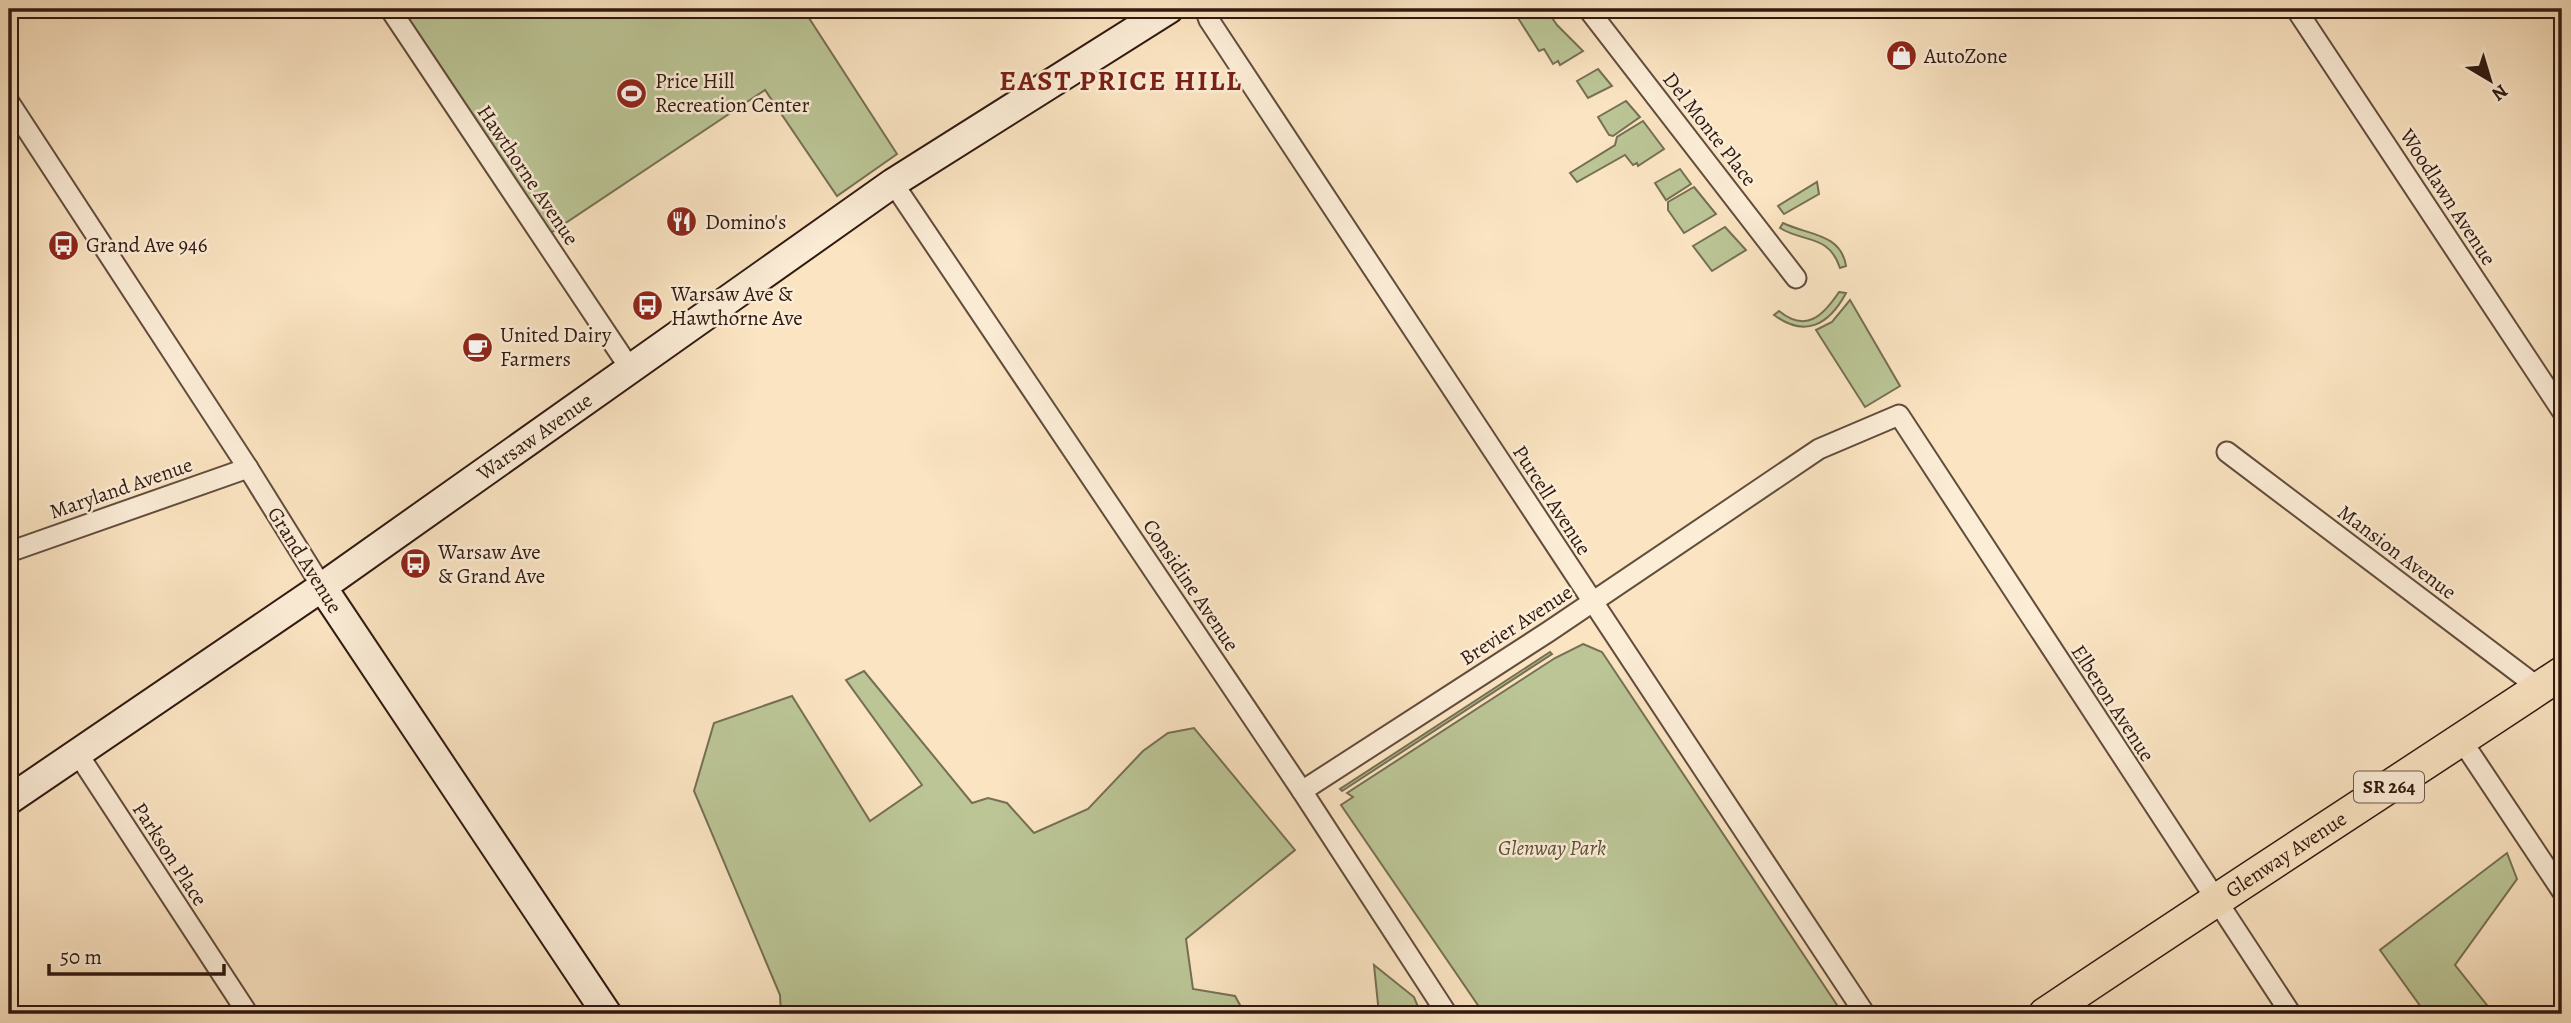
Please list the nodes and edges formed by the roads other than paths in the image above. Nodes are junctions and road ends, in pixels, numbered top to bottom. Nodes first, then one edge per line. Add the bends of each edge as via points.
1 (390, 9) edge
2 (1169, 9) edge
3 (1205, 9) edge
4 (1588, 9) edge
5 (2295, 9) edge
6 (9, 102) edge
7 (893, 183) junction
8 (1796, 278) dead end
9 (629, 367) junction
10 (2562, 411) edge
11 (1899, 415) joint
12 (2227, 452) dead end
13 (248, 468) junction
14 (9, 552) edge
15 (322, 587) junction
16 (1592, 602) junction
17 (2551, 681) edge
18 (2462, 741) junction
19 (78, 754) junction
20 (1302, 791) junction
21 (9, 800) edge
22 (2562, 891) edge
23 (2215, 900) junction
24 (248, 1014) edge
25 (607, 1014) edge
26 (1447, 1014) edge
27 (1865, 1014) edge
28 (2045, 1014) edge
29 (2291, 1014) edge

1 - 9 street, Hawthorne Avenue
2 - 7 main road, Warsaw Avenue
3 - 16 street, Purcell Avenue
4 - 8 street, Del Monte Place
5 - 10 street, Woodlawn Avenue
6 - 13 street, Grand Avenue
7 - 9 main road, Warsaw Avenue
7 - 20 street, Considine Avenue
9 - 15 main road, Warsaw Avenue
11 - 16 street, Brevier Avenue via 1819,449
11 - 23 street, Elberon Avenue
12 - 17 street, Mansion Avenue
13 - 14 street, Maryland Avenue
13 - 15 street, Grand Avenue
15 - 19 main road, Warsaw Avenue
15 - 25 main road, Grand Avenue
16 - 20 street, Brevier Avenue
16 - 27 street, Purcell Avenue
17 - 18 main road, Glenway Avenue / SR 264
18 - 22 street
18 - 23 main road, Glenway Avenue / SR 264
19 - 21 main road, Warsaw Avenue
19 - 24 street, Parkson Place
20 - 26 street, Considine Avenue
23 - 28 main road, Glenway Avenue / SR 264
23 - 29 street, Elberon Avenue

